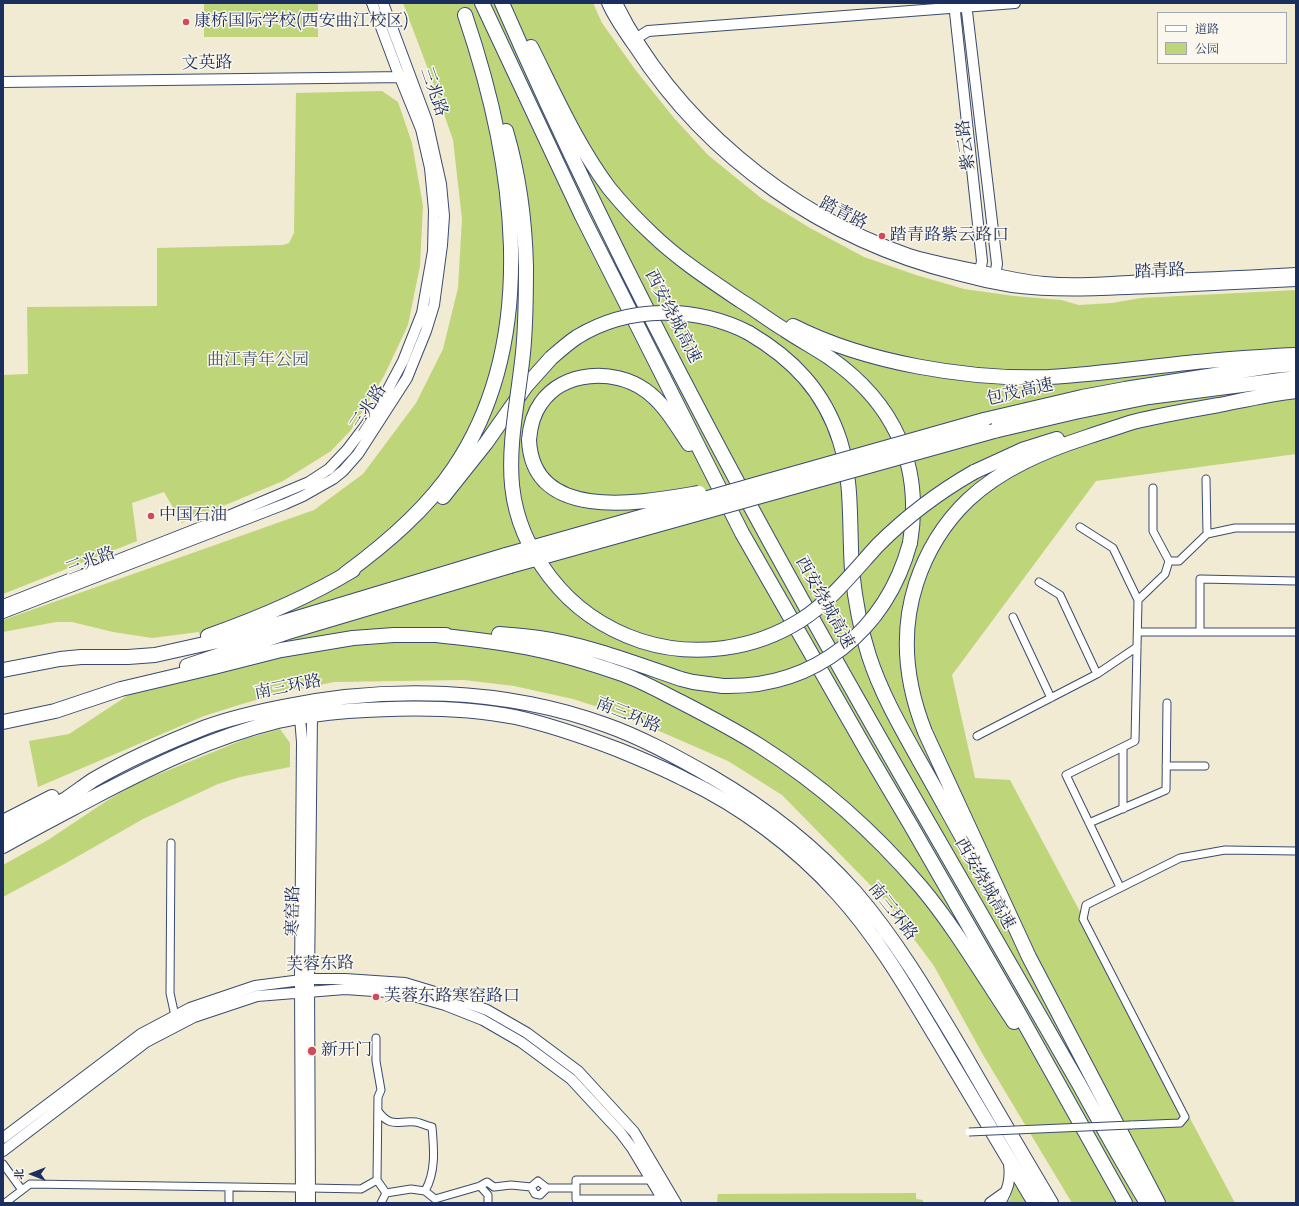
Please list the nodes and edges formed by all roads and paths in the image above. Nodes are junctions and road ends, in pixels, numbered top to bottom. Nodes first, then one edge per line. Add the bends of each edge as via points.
1 (372, 3) edge
2 (383, 3) edge
3 (482, 3) edge
4 (502, 3) edge
5 (508, 3) edge
6 (607, 3) edge
7 (617, 3) edge
8 (1015, 3) edge
9 (954, 5) edge
10 (966, 5) edge
11 (462, 9) edge
12 (634, 40) junction
13 (410, 73) junction
14 (398, 74) junction
15 (3, 76) edge
16 (3, 82) edge
17 (1296, 273) edge
18 (979, 275) junction
19 (995, 279) junction
20 (1296, 281) edge
21 (740, 300) junction
22 (1296, 355) edge
23 (1296, 364) edge
24 (1295, 382) edge
25 (1134, 422) junction
26 (1206, 479) dead end
27 (757, 483) junction
28 (1153, 488) dead end
29 (734, 516) junction
30 (1080, 527) dead end
31 (1296, 528) edge
32 (1206, 534) junction
33 (508, 560) junction
34 (1169, 561) junction
35 (345, 574) junction
36 (1296, 580) edge
37 (1039, 582) dead end
38 (1138, 600) junction
39 (3, 605) edge
40 (3, 613) edge
41 (1013, 618) dead end
42 (1138, 632) junction
43 (1200, 632) junction
44 (1296, 632) edge
45 (437, 635) junction
46 (1137, 647) junction
47 (155, 655) junction
48 (3, 670) edge
49 (1097, 674) junction
50 (131, 686) junction
51 (1051, 698) junction
52 (1167, 703) dead end
53 (306, 716) junction
54 (6, 722) edge
55 (977, 736) dead end
56 (1123, 747) junction
57 (1166, 766) junction
58 (1205, 766) dead end
59 (93, 780) junction
60 (98, 796) junction
61 (1123, 809) junction
62 (3, 822) edge
63 (1089, 823) junction
64 (22, 829) junction
65 (3, 834) edge
66 (171, 843) dead end
67 (3, 846) edge
68 (1296, 851) edge
69 (3, 856) edge
70 (1120, 887) junction
71 (1029, 956) junction
72 (305, 980) junction
73 (305, 992) junction
74 (176, 1016) junction
75 (376, 1038) dead end
76 (378, 1110) junction
77 (1078, 1119) junction
78 (969, 1132) dead end
79 (3, 1138) edge
80 (3, 1151) edge
81 (1007, 1156) junction
82 (3, 1164) edge
83 (377, 1180) junction
84 (651, 1180) junction
85 (480, 1186) junction
86 (229, 1187) junction
87 (494, 1187) junction
88 (305, 1188) junction
89 (576, 1188) junction
90 (22, 1190) junction
91 (424, 1190) junction
92 (1007, 1191) junction
93 (386, 1193) junction
94 (488, 1195) junction
95 (435, 1201) edge
96 (664, 1201) edge
97 (5, 1203) edge
98 (228, 1203) edge
99 (301, 1203) edge
100 (310, 1203) edge
101 (381, 1203) edge
102 (488, 1203) edge
103 (676, 1203) edge
104 (990, 1203) edge
105 (1000, 1203) edge
106 (1035, 1203) edge
107 (1051, 1203) edge
108 (1125, 1203) edge
109 (1147, 1203) edge
110 (1158, 1203) edge

1 - 14 street, 三兆路
2 - 13 street, 三兆路
3 - 29 highway, 西安绕城高速 via 582,216
4 - 109 highway, 西安绕城高速 via 602,219 753,512 862,708
5 - 21 highway via 568,122 609,188 664,245 700,274
6 - 12 street, 踏青路
7 - 12 street, 踏青路
8 - 10 street
9 - 10 street
9 - 12 street via 648,31
9 - 18 street, 紫云路 via 982,261
10 - 19 street, 紫云路 via 997,264
11 - 25 highway, bridge via 495,93 508,137 521,203 526,267 526,322 510,453 512,491 517,515 531,548 554,582 589,615 635,639 681,649 706,650 739,646 771,636 813,612 879,544 909,516 943,490 974,472 1022,450 1052,440
11 - 35 highway via 487,84 497,130 509,212 510,285 502,357 482,416 469,443 445,480 403,526
12 - 18 street, 踏青路 via 652,75 690,120 738,164 788,203 856,240 896,257 926,268
13 - 14 street, 文英路
13 - 40 street, 三兆路 via 427,121 440,184 444,216 439,274 432,312 407,378 358,454 333,479 303,496
14 - 15 street, 文英路
14 - 16 street, 文英路
14 - 39 street, 三兆路 via 421,129 430,168 434,210 433,251 422,313 403,361 366,425 343,455 329,469 309,482
17 - 19 street, 踏青路 via 1080,282
18 - 19 street, 踏青路
19 - 20 street, 踏青路 via 1017,287 1072,291
21 - 22 highway via 796,328 846,347 898,362 979,375 1013,377 1088,374 1203,361
21 - 45 highway, bridge via 830,359 862,385 882,408 896,432 910,472 914,499 910,543 903,568 889,596 866,628 818,664 795,675 754,685 723,686 681,679 599,652 539,638 498,634
23 - 27 highway, 包茂高速, bridge via 1082,397 984,420
24 - 25 highway via 1203,408
24 - 33 highway, bridge via 1149,397 1075,412 994,431
25 - 71 highway via 1042,454 1011,469 979,491 954,515 936,540 924,564 911,602 907,631 908,668 918,715
26 - 32 street
27 - 29 highway, bridge via 633,502 587,501 565,495 543,479 533,464 529,440 532,420 538,408 544,398 559,386 577,378 608,376 645,390 664,409 693,450
27 - 33 highway, bridge
28 - 34 street via 1153,531
29 - 77 highway, 西安绕城高速
30 - 38 street via 1113,548
31 - 32 street via 1236,528
32 - 34 street via 1180,561
33 - 47 highway via 231,638
33 - 50 highway via 213,656
34 - 38 street via 1164,574
35 - 47 highway via 263,616
35 - 71 highway, bridge via 391,544 429,512 486,443 526,386 551,358 578,337 613,321 645,314 676,313 702,316 749,332 782,355 798,370 819,396 834,424 843,451 848,479 854,586 862,633 870,659 899,724
36 - 43 street via 1200,580
37 - 49 street via 1060,595
38 - 42 street
41 - 51 street
42 - 43 street
42 - 46 street
43 - 44 street
45 - 50 highway via 394,635 316,643
45 - 77 highway via 536,649 624,675 740,734 812,783 861,824 938,909
46 - 49 street
46 - 56 street via 1136,741
47 - 48 highway via 60,659
49 - 51 street
50 - 54 highway via 55,712
51 - 55 street
52 - 57 street
53 - 60 highway, 南三环路 via 270,724 194,748
53 - 72 street, 寒窑路 via 302,742
53 - 81 highway, 南三环路 via 414,708 459,710 513,717 580,735 636,757 684,778 741,812 784,842 838,894 865,928 890,961
56 - 61 street
56 - 63 street via 1066,774
57 - 58 street
57 - 61 street via 1166,790
59 - 62 highway
59 - 64 highway, 南三环路
59 - 107 highway, 南三环路 via 163,745 225,721 304,702 368,694 459,694 500,699 578,716 633,736 697,769 755,804 799,837 855,892 889,935 918,978
60 - 64 highway, 南三环路
60 - 69 highway
61 - 63 street
63 - 70 street
64 - 65 highway, 南三环路
64 - 67 highway, 南三环路
66 - 74 street via 170,993
68 - 70 street via 1225,850 1180,858
70 - 78 street, bridge via 1086,904 1083,919 1186,1117 1180,1123
71 - 110 highway
72 - 73 street, 寒窑路
72 - 74 street, 芙蓉东路 via 255,986 198,1005
72 - 103 street, 芙蓉东路 via 345,978 405,983 488,1010 527,1033 578,1071 634,1132
73 - 80 street, 芙蓉东路 via 257,996 194,1017 146,1042
73 - 84 street, 芙蓉东路 via 345,989 403,993 445,1005 483,1020 521,1042 571,1079 620,1132
73 - 88 street, 寒窑路
74 - 79 street, 芙蓉东路 via 141,1034
75 - 76 street via 376,1061 381,1090
76 - 83 street
76 - 91 street via 384,1120 416,1122 432,1127 434,1152 430,1181
77 - 108 highway, 西安绕城高速
81 - 92 street via 1010,1176
81 - 106 highway, 南三环路
82 - 90 street
83 - 88 street via 362,1189
83 - 93 street
84 - 89 street via 576,1180
84 - 96 street, 芙蓉东路
85 - 87 street via 487,1182
85 - 94 street
85 - 95 street
86 - 88 street
86 - 90 street via 30,1184
86 - 98 street
87 - 89 street via 531,1187 538,1181 547,1188
87 - 94 street
88 - 99 street, 寒窑路
88 - 100 street, 寒窑路
89 - 96 street via 576,1199
90 - 97 street
91 - 93 street via 411,1189
91 - 95 street
92 - 104 street
92 - 105 street
93 - 101 street
94 - 102 street

